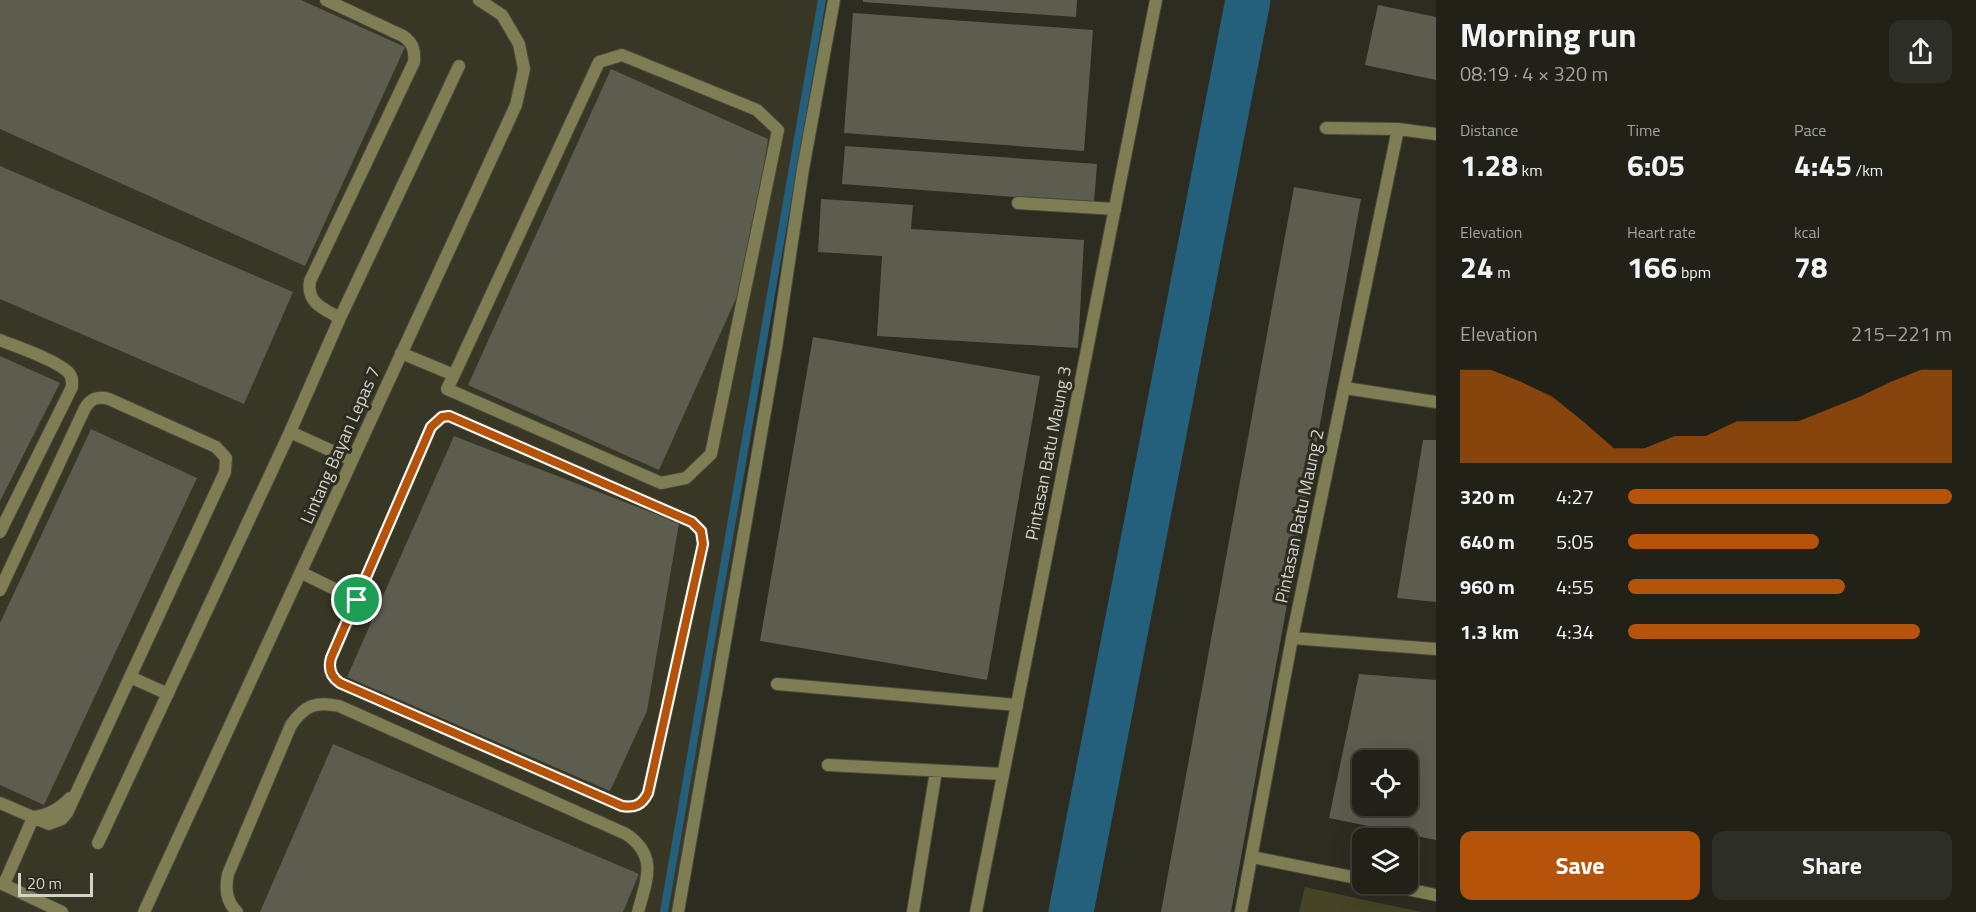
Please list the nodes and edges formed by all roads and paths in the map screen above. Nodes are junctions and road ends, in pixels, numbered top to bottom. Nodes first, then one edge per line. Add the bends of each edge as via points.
1 (326, 0) edge
2 (479, 0) edge
3 (834, 0) edge
4 (1156, 0) edge
5 (459, 66) dead end
6 (1326, 128) dead end
7 (1398, 129) junction
8 (1436, 134) edge
9 (1018, 203) dead end
10 (1115, 209) junction
11 (340, 318) junction
12 (0, 340) edge
13 (401, 353) junction
14 (454, 375) junction
15 (1345, 388) junction
16 (1436, 402) edge
17 (290, 432) junction
18 (352, 460) junction
19 (0, 532) edge
20 (302, 573) junction
21 (0, 590) edge
22 (357, 600) junction
23 (1292, 638) junction
24 (1436, 649) edge
25 (130, 677) junction
26 (777, 684) dead end
27 (168, 694) junction
28 (1017, 705) junction
29 (828, 765) dead end
30 (936, 771) junction
31 (1003, 774) junction
32 (0, 803) edge
33 (33, 818) junction
34 (98, 843) dead end
35 (1252, 857) junction
36 (1352, 877) edge
37 (2, 883) edge
38 (1418, 891) edge
39 (1436, 895) edge
40 (62, 912) edge
41 (144, 912) edge
42 (237, 912) edge
43 (638, 912) edge
44 (678, 912) edge
45 (913, 912) edge
46 (976, 912) edge
47 (1241, 912) edge

1 - 11 street via 403,36 415,52 414,62 310,281 315,304
2 - 13 street, Lintang Bayan Lepas 7 via 502,15 519,44 525,69 516,105
3 - 44 street
4 - 10 street, Pintasan Batu Maung 3
5 - 11 street
6 - 7 street
7 - 8 street
7 - 15 street, Pintasan Batu Maung 2
9 - 10 street
10 - 28 street, Pintasan Batu Maung 3
11 - 17 street
12 - 19 street via 59,366 73,379
13 - 14 street
13 - 18 street, Lintang Bayan Lepas 7
14 - 14 street via 447,389 661,483 686,478 711,454 778,130 757,110 622,55 599,62
15 - 16 street
15 - 23 street, Pintasan Batu Maung 2
17 - 18 street
17 - 27 street
18 - 20 street, Lintang Bayan Lepas 7
20 - 22 street
20 - 41 street, Lintang Bayan Lepas 7
21 - 25 street via 89,402 95,398 110,399 216,447 226,458 225,472
22 - 22 street via 329,665 334,679 630,807 645,800 648,793 703,537 692,522 456,418 442,417 431,427
23 - 24 street
23 - 35 street, Pintasan Batu Maung 2
25 - 27 street
25 - 33 street via 67,813 56,823
26 - 28 street
27 - 34 street
28 - 31 street, Pintasan Batu Maung 3
29 - 30 street
30 - 31 street
30 - 45 street
31 - 46 street, Pintasan Batu Maung 3
32 - 33 street
33 - 37 street
35 - 36 street
35 - 47 street, Pintasan Batu Maung 2
37 - 40 street
38 - 39 street
42 - 43 street via 225,887 228,874 291,725 311,705 325,703 626,834 644,851 648,863

